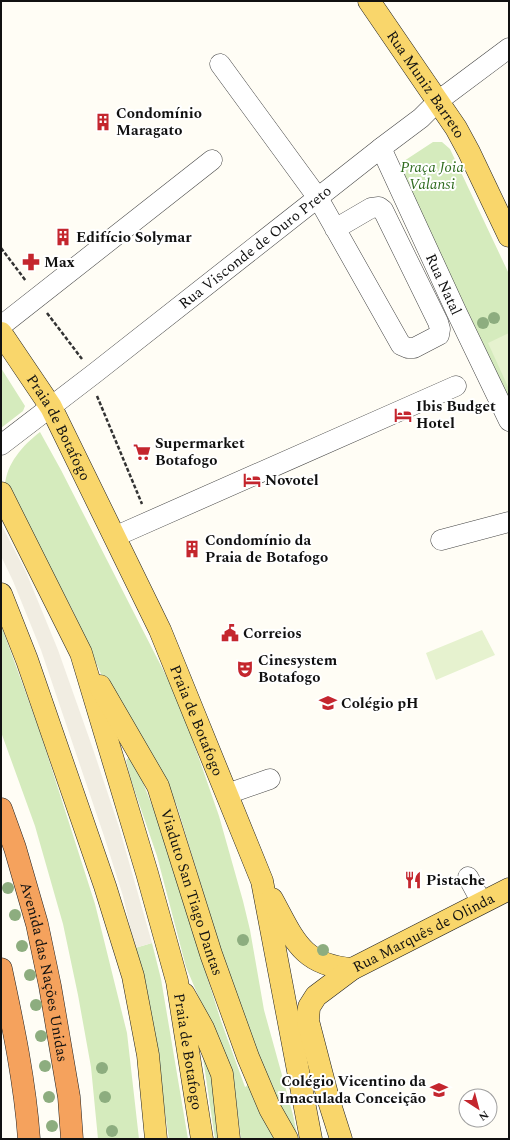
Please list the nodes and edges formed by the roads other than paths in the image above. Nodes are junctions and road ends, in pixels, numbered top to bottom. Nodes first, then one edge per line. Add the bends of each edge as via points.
1 (369, 1) edge
2 (509, 48) edge
3 (220, 64) dead end
4 (438, 101) junction
5 (381, 148) junction
6 (212, 160) dead end
7 (318, 198) junction
8 (335, 229) junction
9 (509, 236) edge
10 (53, 303) dead end
11 (2, 332) edge
12 (456, 386) dead end
13 (51, 407) junction
14 (509, 420) edge
15 (1, 445) edge
16 (1, 493) edge
17 (509, 522) edge
18 (114, 537) junction
19 (441, 540) dead end
20 (1, 594) edge
21 (81, 653) junction
22 (270, 779) dead end
23 (227, 794) junction
24 (1, 809) edge
25 (468, 877) dead end
26 (262, 881) junction
27 (509, 889) edge
28 (482, 903) junction
29 (1, 968) edge
30 (352, 969) junction
31 (177, 981) junction
32 (308, 1133) edge
33 (29, 1139) edge
34 (72, 1139) edge
35 (156, 1139) edge
36 (202, 1139) edge
37 (229, 1139) edge
38 (287, 1139) edge
39 (341, 1139) edge

1 - 4 main road, Rua Muniz Barreto
2 - 4 street, Rua Visconde de Ouro Preto
3 - 7 street
4 - 5 street, Rua Visconde de Ouro Preto via 421,118
4 - 9 main road, Rua Muniz Barreto via 469,152
5 - 7 street, Rua Visconde de Ouro Preto
5 - 14 street, Rua Natal
6 - 11 street
7 - 8 street
7 - 13 street, Rua Visconde de Ouro Preto
8 - 8 street via 401,345 414,348 439,335 438,322 383,210 379,207 371,208
10 - 11 street
11 - 13 main road, Praia de Botafogo
12 - 18 street
13 - 15 street, Rua Visconde de Ouro Preto
13 - 18 main road, Praia de Botafogo
16 - 21 main road, Praia de Botafogo
17 - 19 street
18 - 23 main road, Praia de Botafogo via 160,630
20 - 35 main road via 27,660 105,886 133,976 148,1055
21 - 31 main road, Praia de Botafogo
21 - 38 main road, Viaduto San Tiago Dantas via 158,786 211,954 248,1057 270,1109
22 - 23 street
23 - 26 main road, Praia de Botafogo
24 - 34 highway, Avenida das Nações Unidas via 37,924 69,1097
25 - 28 street
26 - 30 main road, Rua Marquês de Olinda via 290,934 303,950 324,964
26 - 32 main road, Praia de Botafogo
27 - 28 main road, Rua Marquês de Olinda
28 - 30 main road, Rua Marquês de Olinda
29 - 33 highway via 15,1037
30 - 39 main road via 316,996 309,1007 308,1021
31 - 36 main road, Praia de Botafogo
31 - 37 main road via 203,1028 222,1074

